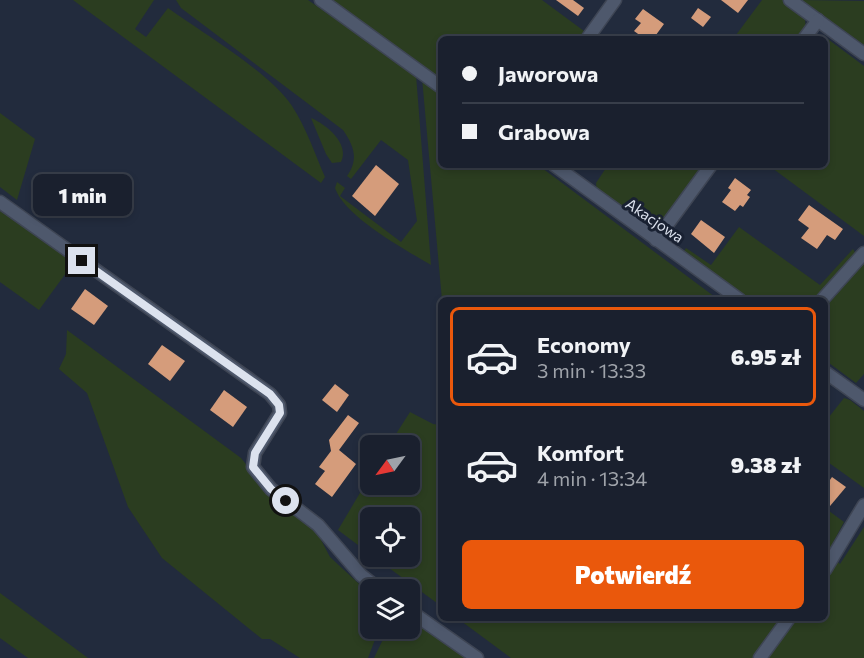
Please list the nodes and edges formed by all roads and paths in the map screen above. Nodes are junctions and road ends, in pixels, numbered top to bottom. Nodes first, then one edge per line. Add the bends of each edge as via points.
1 (321, 0) edge
2 (615, 0) edge
3 (790, 0) edge
4 (818, 20) junction
5 (589, 36) edge
6 (806, 36) edge
7 (864, 54) edge
8 (438, 85) edge
9 (558, 168) edge
10 (709, 168) edge
11 (0, 202) edge
12 (656, 240) junction
13 (864, 254) edge
14 (736, 297) edge
15 (825, 297) edge
16 (828, 374) edge
17 (864, 400) edge
18 (864, 505) edge
19 (828, 565) edge
20 (368, 579) edge
21 (420, 617) edge
22 (787, 621) edge
23 (477, 658) edge
24 (760, 658) edge

1 - 8 street
2 - 5 street
3 - 4 street
4 - 6 street
4 - 7 street
9 - 12 street, Akacjowa
10 - 12 street
11 - 20 street via 270,394 280,413 255,453 253,467 271,489 318,525 346,560
12 - 14 street, Akacjowa
13 - 15 street
16 - 17 street
18 - 19 street
21 - 23 street
22 - 24 street

